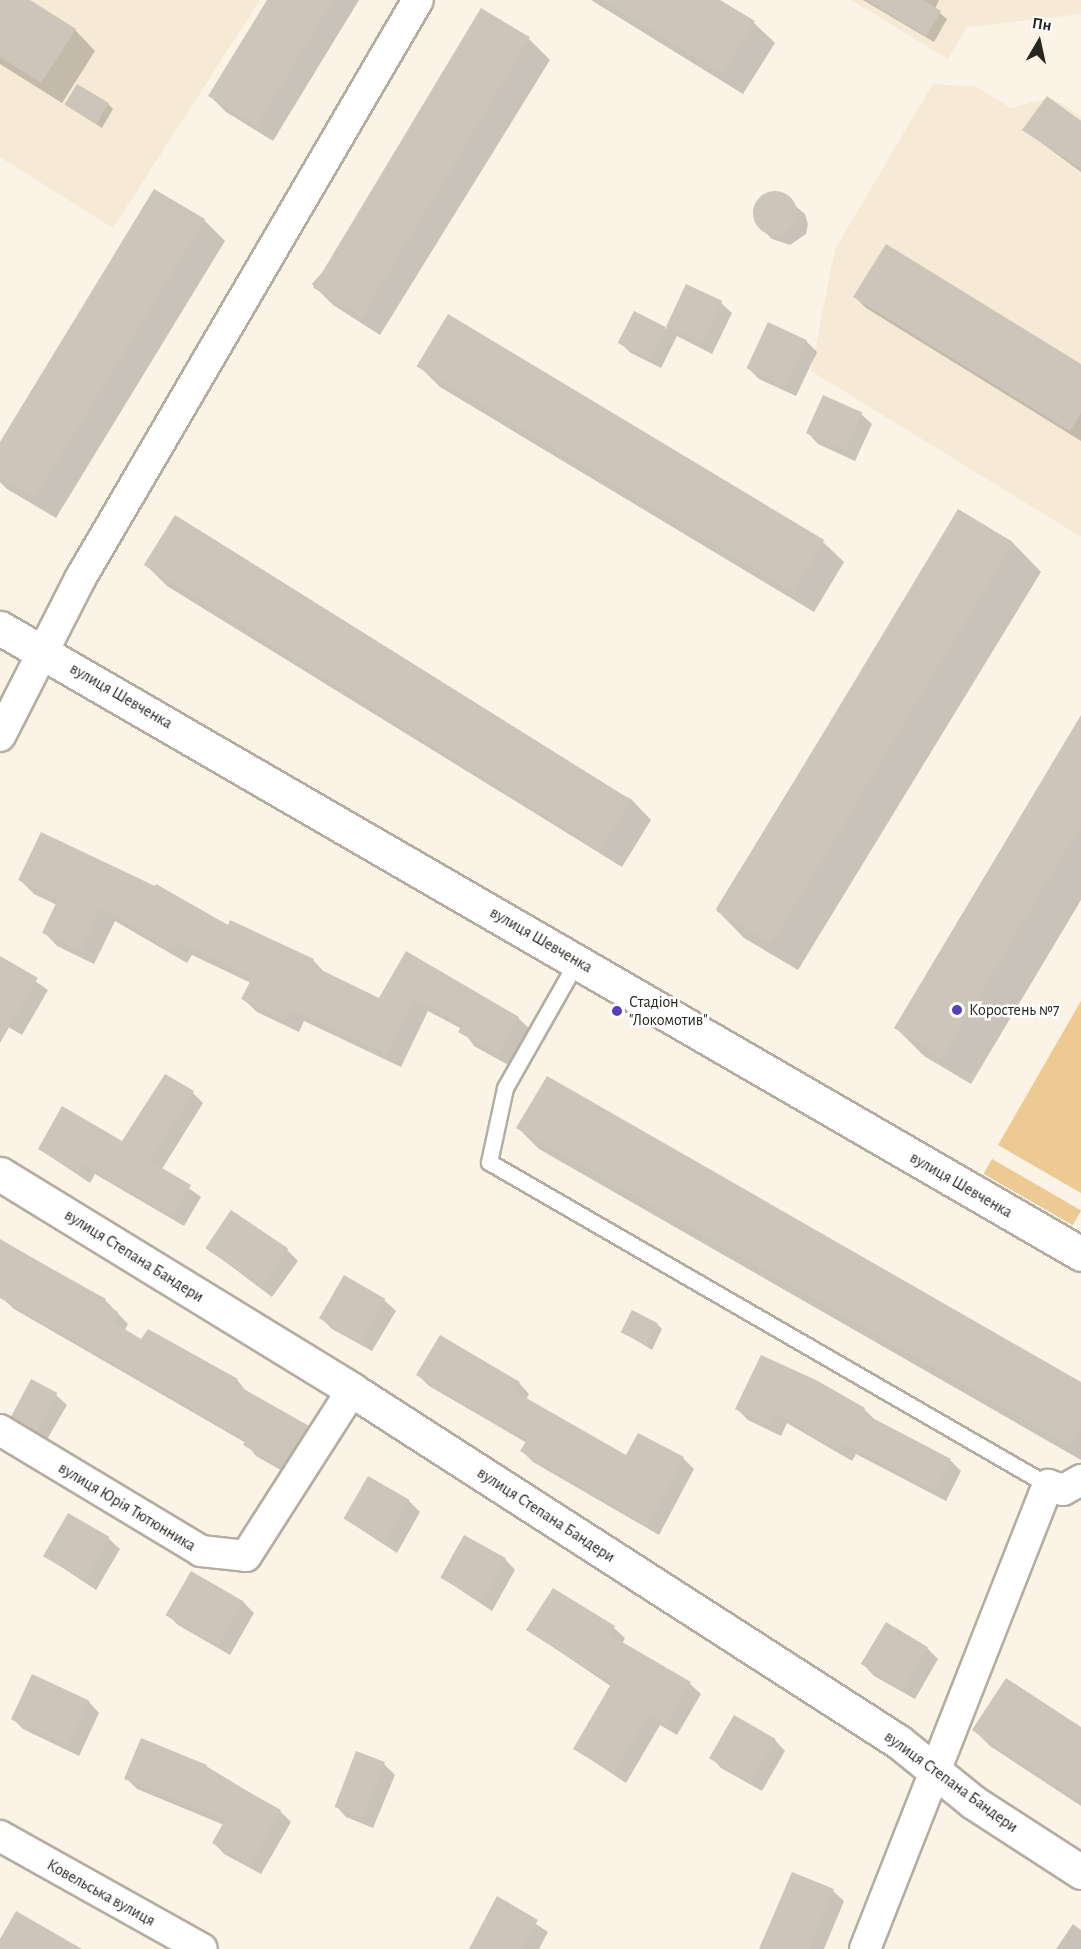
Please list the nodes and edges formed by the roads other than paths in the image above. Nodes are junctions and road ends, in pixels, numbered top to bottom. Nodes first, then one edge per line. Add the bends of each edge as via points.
1 (418, 0) edge
2 (0, 628) edge
3 (44, 651) junction
4 (0, 736) edge
5 (577, 961) junction
6 (0, 1174) edge
7 (1081, 1254) edge
8 (352, 1390) junction
9 (0, 1430) edge
10 (1081, 1480) edge
11 (1048, 1485) junction
12 (936, 1773) junction
13 (0, 1836) edge
14 (1081, 1872) edge
15 (202, 1949) edge
16 (865, 1949) edge

1 - 3 street via 80,579
2 - 3 street, вулиця Шевченка
3 - 4 street
3 - 5 street, вулиця Шевченка
5 - 7 street, вулиця Шевченка
5 - 11 lane via 505,1088 489,1162
6 - 8 street, вулиця Степана Бандери
8 - 9 street, вулиця Юрія Тютюнника via 246,1556 201,1551
8 - 12 street, вулиця Степана Бандери via 899,1742
10 - 11 street via 1063,1490
11 - 12 street
12 - 14 street, вулиця Степана Бандери
12 - 16 street
13 - 15 street, Ковельська вулиця

